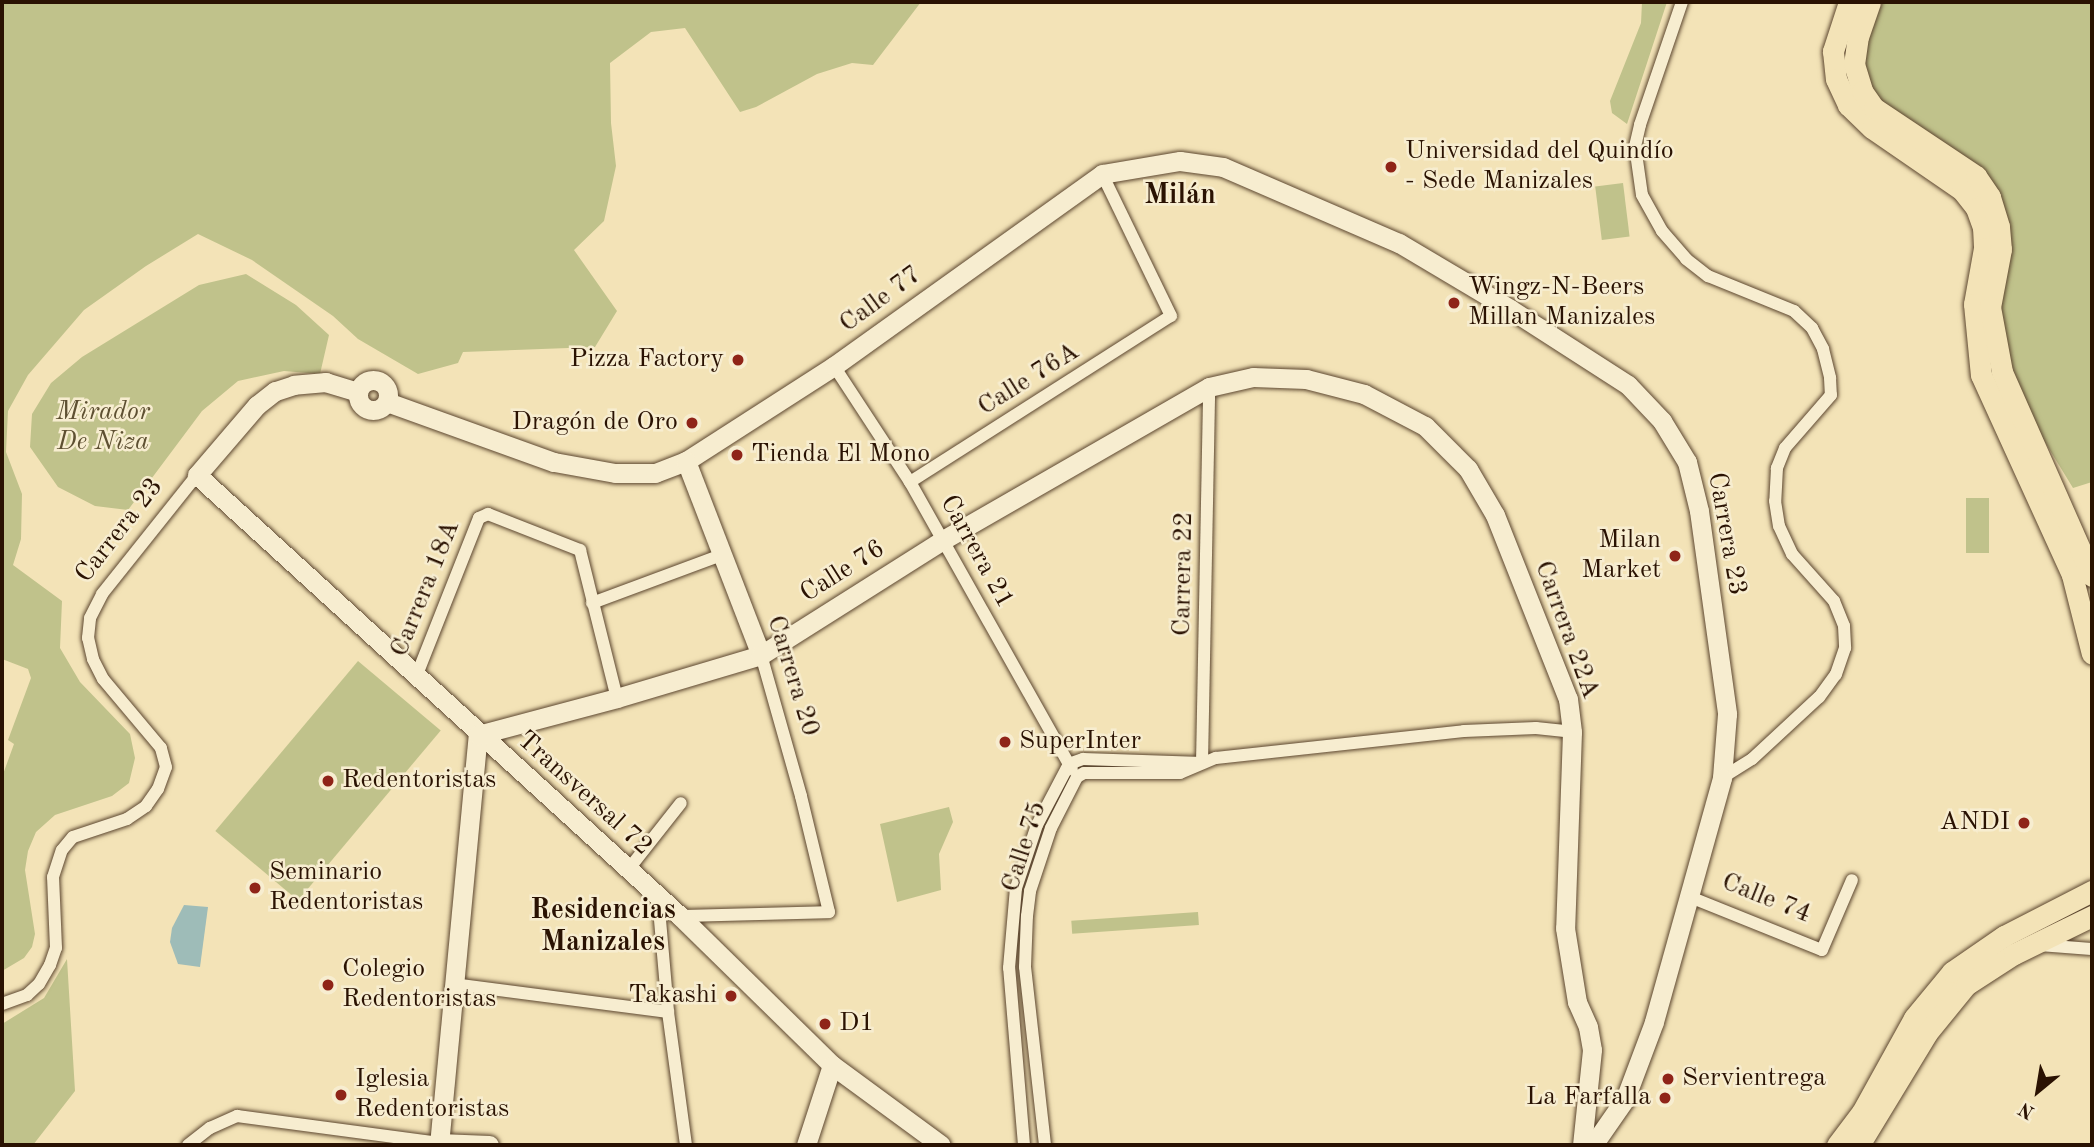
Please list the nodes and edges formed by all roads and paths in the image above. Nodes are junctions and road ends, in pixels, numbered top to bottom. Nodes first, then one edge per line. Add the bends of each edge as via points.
1 (1682, 2) edge
2 (1849, 2) edge
3 (1870, 2) edge
4 (1102, 174) junction
5 (834, 366) junction
6 (1209, 387) junction
7 (687, 461) junction
8 (197, 475) junction
9 (910, 482) junction
10 (943, 540) junction
11 (723, 554) junction
12 (2092, 576) edge
13 (592, 603) junction
14 (2092, 654) edge
15 (761, 655) junction
16 (416, 677) junction
17 (617, 698) junction
18 (1572, 733) junction
19 (478, 735) junction
20 (1202, 763) junction
21 (1069, 764) junction
22 (1077, 778) junction
23 (1722, 779) junction
24 (681, 803) dead end
25 (628, 870) junction
26 (1852, 880) dead end
27 (2092, 891) edge
28 (658, 897) junction
29 (1690, 897) junction
30 (680, 916) junction
31 (2090, 918) edge
32 (2035, 945) junction
33 (2092, 949) edge
34 (453, 984) junction
35 (2, 1004) edge
36 (668, 1012) junction
37 (832, 1065) junction
38 (188, 1145) edge
39 (438, 1145) edge
40 (489, 1145) edge
41 (686, 1145) edge
42 (806, 1145) edge
43 (941, 1145) edge
44 (1024, 1145) edge
45 (1045, 1145) edge
46 (1582, 1145) edge
47 (1593, 1145) edge
48 (1837, 1145) edge
49 (1859, 1145) edge

1 - 23 street via 1635,146 1642,195 1662,231 1686,259 1708,276 1794,311 1812,328 1823,349 1831,395 1785,448 1777,468 1775,501 1779,526 1792,554 1834,601 1844,626 1845,648 1836,674 1819,697 1752,759
2 - 14 main road via 1833,51 1836,79 1848,105 1872,128 1962,190 1976,208 1984,248 1974,304 1981,375 2072,575
3 - 12 main road via 1854,64 1862,91 1874,108 1976,176 1990,197 2001,249 1990,307 2002,372
4 - 5 street, Calle 77
4 - 9 street, Calle 76A via 1171,316
4 - 23 street, Carrera 23 via 1194,161 1260,181 1399,243 1628,385 1662,421 1687,462 1699,511 1727,714
5 - 7 street, Calle 77
5 - 9 street, Carrera 21
6 - 10 street, Calle 76
6 - 18 street, Carrera 22A via 1253,377 1306,379 1364,394 1426,426 1468,469 1495,515 1568,699
6 - 20 street, Carrera 22
7 - 8 street, Carrera 23 via 655,473 586,470 387,402 387,391 377,381 367,381 358,392 326,382 275,391 257,405
7 - 11 street, Carrera 20
8 - 16 street, Transversal 72
8 - 35 street, Carrera 23 via 102,594 90,618 88,638 103,679 161,748 166,767 159,789 146,806 127,819 73,837 62,850 53,877 56,948 50,965 27,995
9 - 10 street, Carrera 21
10 - 15 street, Calle 76
10 - 21 street, Carrera 21
11 - 13 street
11 - 15 street, Carrera 20
13 - 16 street, Carrera 18A via 582,555 575,546 488,514 479,518
13 - 17 street
15 - 17 street, Calle 76
15 - 30 street, Carrera 20 via 829,912
16 - 19 street, Transversal 72
17 - 19 street, Calle 76
18 - 20 street, Calle 75 via 1536,728 1464,731
18 - 46 street, Carrera 22A via 1564,928 1577,1002 1592,1050
19 - 25 street, Transversal 72
19 - 34 street
20 - 21 street, Calle 75 via 1083,759
20 - 22 street, Calle 75 via 1180,773 1084,773
21 - 22 street, Carrera 21
21 - 44 street via 1037,825 1016,888 1012,918 1009,968
22 - 45 street, Calle 75 via 1051,828 1030,891 1027,916 1026,967
23 - 29 street, Carrera 23
24 - 25 street
25 - 28 street, Transversal 72
26 - 29 street, Calle 74 via 1822,950
27 - 48 main road via 2004,936 1952,972 1928,996 1862,1112
28 - 30 street, Transversal 72
28 - 36 street
29 - 47 street, Carrera 23 via 1639,1068 1625,1099
30 - 37 street, Transversal 72
31 - 32 main road
32 - 33 street
32 - 49 main road via 1966,985 1942,1011
34 - 36 street
34 - 39 street
36 - 41 street
37 - 42 street
37 - 43 street, Transversal 72
38 - 39 street via 237,1115
39 - 40 street

